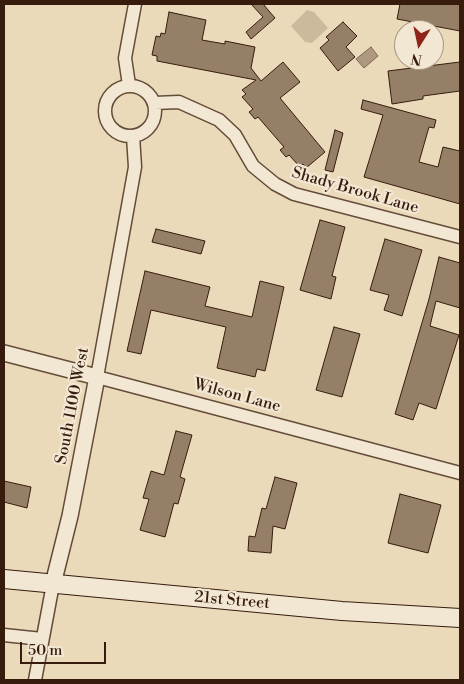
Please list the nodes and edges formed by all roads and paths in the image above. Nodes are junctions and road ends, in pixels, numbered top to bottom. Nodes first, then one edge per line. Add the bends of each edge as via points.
1 (135, 4) edge
2 (129, 85) junction
3 (155, 103) junction
4 (133, 136) junction
5 (460, 237) edge
6 (4, 353) edge
7 (97, 377) junction
8 (460, 473) edge
9 (4, 579) edge
10 (53, 584) junction
11 (460, 618) edge
12 (4, 635) edge
13 (42, 639) junction
14 (35, 680) edge

1 - 2 street via 125,58
2 - 3 street via 143,88
2 - 4 street via 116,89 110,95 105,112 113,129
3 - 4 street via 154,121 142,134
3 - 5 street, Shady Brook Lane via 179,102 219,120 235,135 253,166 294,194
4 - 7 street, South 1100 West via 135,167
6 - 7 street, Wilson Lane
7 - 8 street, Wilson Lane
7 - 10 street, South 1100 West
9 - 10 main road, 21st Street
10 - 11 main road, 21st Street via 342,611
10 - 13 street, South 1100 West
12 - 13 street
13 - 14 street, South 1100 West

